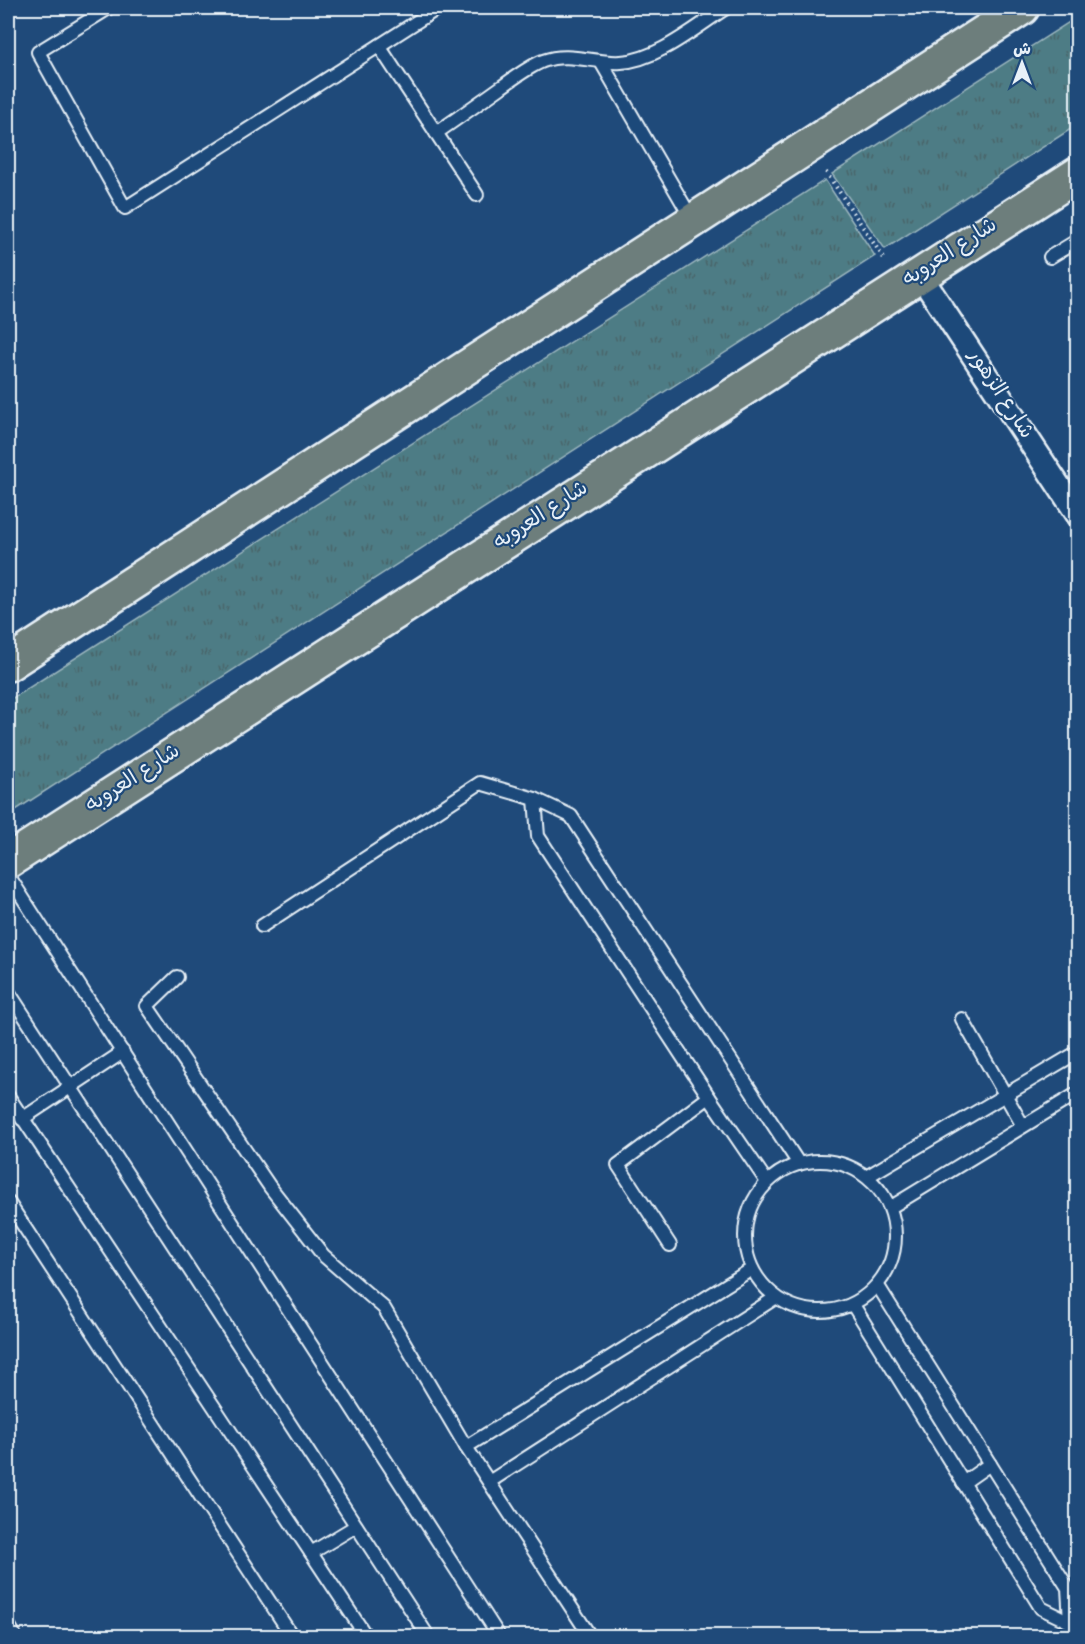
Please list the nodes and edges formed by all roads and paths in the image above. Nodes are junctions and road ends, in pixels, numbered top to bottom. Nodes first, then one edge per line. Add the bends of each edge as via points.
1 (109, 8) edge
2 (438, 8) edge
3 (726, 8) edge
4 (1022, 8) edge
5 (379, 45) junction
6 (601, 62) junction
7 (436, 133) junction
8 (808, 146) junction
9 (1077, 174) edge
10 (477, 195) dead end
11 (693, 221) junction
12 (1077, 240) edge
13 (1050, 257) dead end
14 (911, 280) junction
15 (1077, 515) edge
16 (8, 664) edge
17 (535, 799) junction
18 (8, 861) edge
19 (8, 875) edge
20 (262, 926) dead end
21 (177, 977) dead end
22 (8, 991) edge
23 (962, 1019) dead end
24 (123, 1052) junction
25 (1077, 1052) edge
26 (70, 1087) junction
27 (1077, 1093) edge
28 (1005, 1095) junction
29 (8, 1096) edge
30 (709, 1097) junction
31 (22, 1119) junction
32 (1023, 1126) junction
33 (799, 1164) junction
34 (867, 1176) junction
35 (767, 1182) junction
36 (8, 1202) edge
37 (891, 1207) junction
38 (670, 1245) dead end
39 (752, 1269) junction
40 (878, 1286) junction
41 (775, 1298) junction
42 (853, 1305) junction
43 (466, 1447) junction
44 (990, 1464) junction
45 (489, 1482) junction
46 (963, 1483) junction
47 (356, 1526) junction
48 (311, 1553) junction
49 (1070, 1622) junction
50 (8, 1624) edge
51 (1077, 1634) edge
52 (15, 1636) edge
53 (292, 1636) edge
54 (366, 1636) edge
55 (428, 1636) edge
56 (499, 1636) edge
57 (590, 1636) edge

1 - 5 lane via 38,52 125,208
2 - 5 lane
3 - 6 lane via 642,58
4 - 8 highway
5 - 7 lane
6 - 7 lane via 563,57 544,60
6 - 11 lane
7 - 10 lane
8 - 11 highway
8 - 14 path
9 - 14 highway, شارع العروبه
11 - 16 highway
12 - 13 lane
14 - 15 street, شارع الزهور
14 - 18 highway, شارع العروبه
17 - 20 lane via 480,783
17 - 30 lane via 538,836
17 - 33 lane via 571,816
19 - 24 lane
21 - 43 lane via 147,1006 270,1187 323,1255 384,1308
22 - 26 lane
23 - 28 lane
24 - 26 lane
24 - 56 lane
25 - 28 lane
26 - 31 lane
26 - 47 lane
27 - 32 lane
28 - 32 lane
28 - 34 lane
29 - 31 lane
30 - 35 lane
30 - 38 lane via 618,1165
31 - 48 lane
32 - 37 lane
33 - 34 lane via 823,1161 847,1165
33 - 35 lane
34 - 37 lane
35 - 39 lane via 754,1199 746,1222 745,1246
36 - 53 lane
37 - 40 lane via 897,1234 892,1262
39 - 41 lane
39 - 43 lane
40 - 42 lane
40 - 44 lane
41 - 42 lane via 800,1310 827,1312
41 - 45 lane
42 - 46 lane
43 - 45 lane
44 - 46 lane
44 - 49 lane via 1068,1588
45 - 57 lane
46 - 49 lane via 1041,1608
47 - 48 lane
47 - 55 lane
48 - 54 lane
49 - 51 lane
50 - 52 lane

